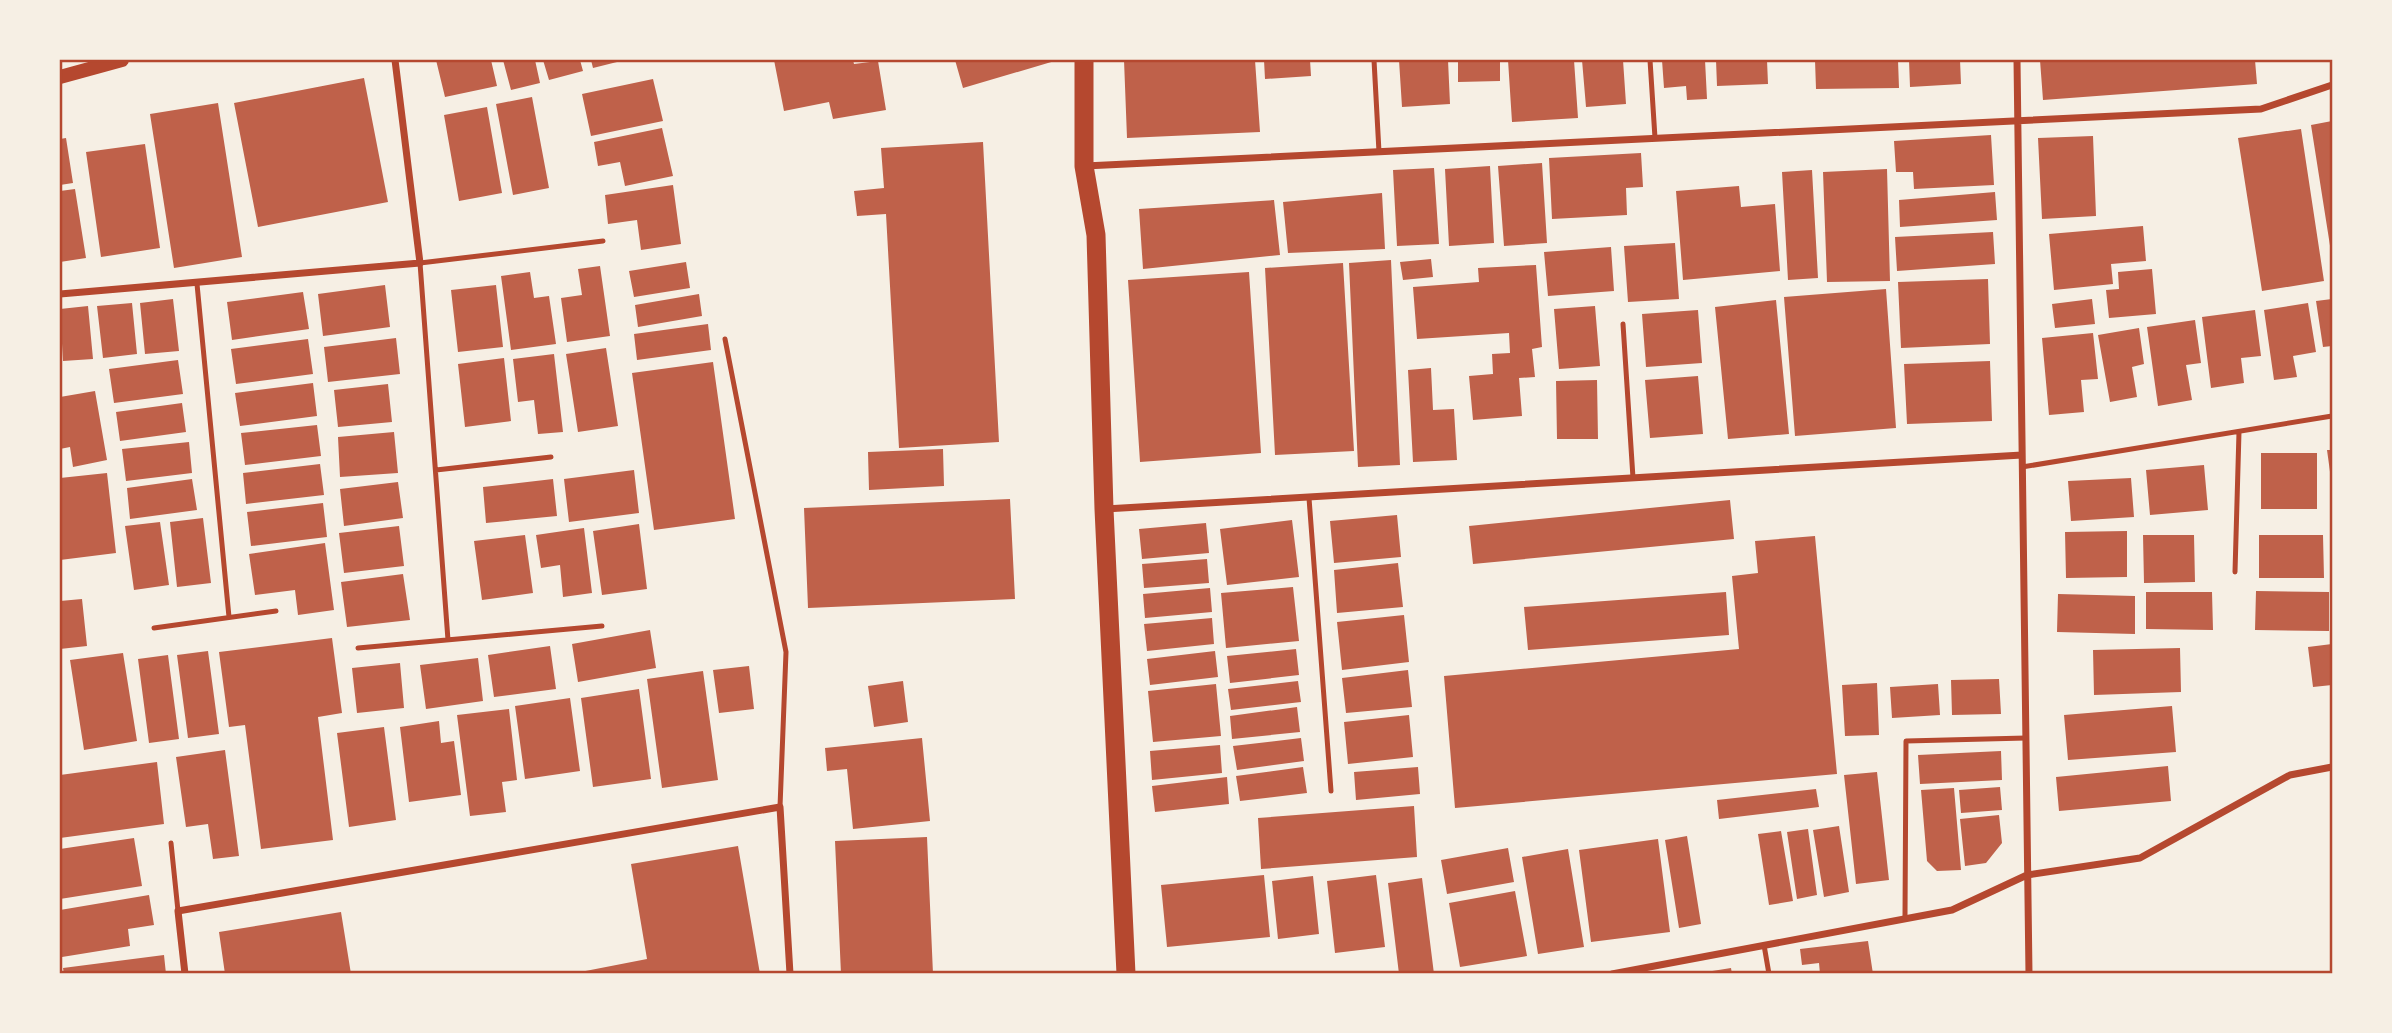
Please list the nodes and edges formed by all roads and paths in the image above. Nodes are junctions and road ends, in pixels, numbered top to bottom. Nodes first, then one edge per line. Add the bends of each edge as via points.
1 (122, 60) edge
2 (395, 60) edge
3 (1084, 60) edge
4 (1374, 60) edge
5 (1650, 60) edge
6 (2017, 60) edge
7 (60, 77) edge
8 (2333, 85) edge
9 (2018, 121) junction
10 (1654, 138) junction
11 (1379, 152) junction
12 (1084, 166) junction
13 (603, 241) dead end
14 (420, 263) junction
15 (197, 284) junction
16 (60, 294) edge
17 (1623, 324) dead end
18 (725, 339) dead end
19 (2333, 416) edge
20 (2239, 432) junction
21 (2022, 455) junction
22 (551, 457) dead end
23 (2022, 467) junction
24 (436, 470) junction
25 (1633, 479) junction
26 (1309, 498) junction
27 (1104, 509) junction
28 (2235, 572) dead end
29 (276, 611) dead end
30 (229, 617) junction
31 (602, 626) dead end
32 (154, 628) dead end
33 (448, 640) junction
34 (358, 648) dead end
35 (2026, 738) junction
36 (2333, 767) edge
37 (1331, 791) dead end
38 (780, 807) junction
39 (171, 843) dead end
40 (2028, 874) junction
41 (178, 911) junction
42 (1905, 918) junction
43 (1764, 945) junction
44 (185, 974) edge
45 (790, 974) edge
46 (1126, 974) edge
47 (1612, 974) edge
48 (1769, 974) edge
49 (2029, 974) edge

1 - 7 main road
2 - 14 street
3 - 12 highway
4 - 11 lane
5 - 10 lane
6 - 9 street
8 - 9 street via 2261,109
9 - 10 street
9 - 21 street
10 - 11 street
11 - 12 street
12 - 27 highway via 1096,235
13 - 14 lane
14 - 15 street
14 - 24 lane
15 - 16 street
15 - 30 lane
17 - 25 lane
18 - 38 lane via 786,652
19 - 20 lane
20 - 23 lane
20 - 28 lane
21 - 23 street
21 - 25 street
22 - 24 lane
23 - 35 street
24 - 33 lane
25 - 26 street
26 - 27 street
26 - 37 lane
27 - 46 highway
29 - 30 lane
30 - 32 lane
31 - 33 lane
33 - 34 lane
35 - 40 street
35 - 42 lane via 1906,741
36 - 40 street via 2290,775 2140,858
38 - 41 street
38 - 45 street
39 - 41 lane
40 - 42 street via 1952,910
40 - 49 street
41 - 44 street
42 - 43 street
43 - 47 street
43 - 48 lane

